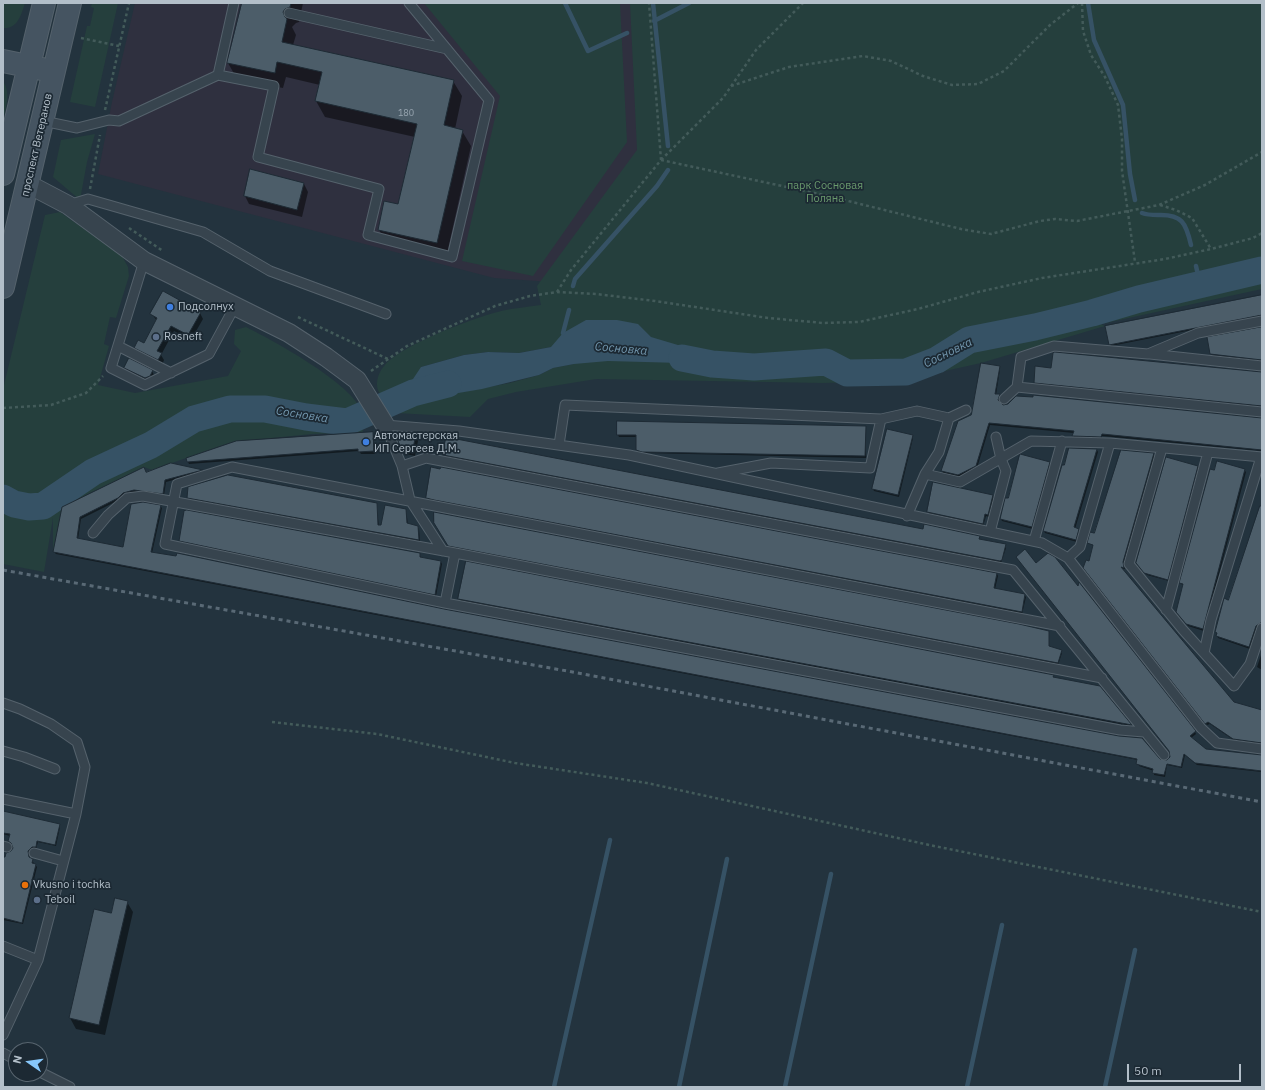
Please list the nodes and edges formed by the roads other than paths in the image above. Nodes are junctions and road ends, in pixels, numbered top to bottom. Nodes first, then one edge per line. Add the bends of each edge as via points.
1 (44, 3) edge
2 (70, 3) edge
3 (234, 3) edge
4 (409, 3) edge
5 (289, 13) dead end
6 (447, 49) junction
7 (3, 60) edge
8 (28, 66) junction
9 (54, 72) junction
10 (218, 74) junction
11 (43, 121) junction
12 (6, 149) edge
13 (3, 174) edge
14 (28, 184) junction
15 (68, 205) junction
16 (144, 261) junction
17 (3, 287) edge
18 (235, 306) junction
19 (386, 314) dead end
20 (1262, 320) edge
21 (118, 346) junction
22 (1148, 354) junction
23 (1262, 366) edge
24 (171, 373) junction
25 (1017, 387) junction
26 (1004, 399) dead end
27 (966, 410) dead end
28 (1262, 412) edge
29 (949, 418) junction
30 (882, 419) junction
31 (382, 421) junction
32 (996, 437) dead end
33 (1062, 442) junction
34 (1110, 442) junction
35 (559, 445) junction
36 (1162, 448) junction
37 (1208, 452) junction
38 (1261, 457) edge
39 (1000, 458) junction
40 (402, 466) junction
41 (714, 474) junction
42 (925, 474) junction
43 (410, 500) junction
44 (174, 501) junction
45 (907, 516) junction
46 (990, 532) junction
47 (94, 533) dead end
48 (1034, 541) junction
49 (443, 551) junction
50 (455, 554) junction
51 (1068, 558) junction
52 (445, 603) junction
53 (1166, 610) junction
54 (1060, 626) junction
55 (1262, 628) edge
56 (1204, 653) junction
57 (1102, 678) junction
58 (3, 703) edge
59 (1144, 732) junction
60 (1262, 749) edge
61 (3, 751) edge
62 (1164, 755) dead end
63 (55, 769) dead end
64 (3, 799) edge
65 (76, 814) junction
66 (34, 853) dead end
67 (63, 861) junction
68 (3, 946) edge
69 (38, 960) junction
70 (3, 1035) edge
71 (48, 1076) edge
72 (70, 1087) edge

1 - 8 main road
2 - 9 main road, проспект Ветеранов
3 - 10 lane
4 - 6 lane
5 - 6 lane
6 - 10 lane via 489,100 452,257 368,235 379,189 258,157 274,86
7 - 8 main road
8 - 9 main road
8 - 12 main road
9 - 11 main road, проспект Ветеранов
10 - 11 lane via 119,121 109,120 77,128
11 - 14 main road, проспект Ветеранов
12 - 13 main road
14 - 15 street
14 - 17 main road, проспект Ветеранов
15 - 16 street
15 - 19 lane via 88,199 203,232 270,271
16 - 18 street
16 - 21 lane
18 - 24 lane via 209,354
18 - 31 street via 289,333 357,380
20 - 22 lane via 1198,333
21 - 24 lane
21 - 24 lane via 111,368 145,385
22 - 23 lane
22 - 25 lane via 1054,346 1021,357
25 - 26 lane
25 - 28 lane
27 - 29 lane
29 - 30 lane via 917,411
29 - 42 lane via 939,452
30 - 35 lane via 565,405
30 - 41 lane via 870,468 771,463
31 - 35 lane
31 - 40 lane
32 - 39 lane
33 - 34 lane
33 - 39 lane via 1031,441
33 - 48 lane
34 - 36 lane
34 - 51 lane via 1080,547
35 - 41 lane via 629,455
36 - 37 lane
36 - 53 lane via 1129,564
37 - 38 lane
37 - 53 lane
38 - 56 lane via 1211,620
39 - 42 lane via 960,482
39 - 46 lane via 1006,471
40 - 43 lane
40 - 54 lane via 426,458 1013,570
41 - 45 lane
42 - 45 lane
43 - 44 lane via 232,467 177,484
43 - 49 lane
43 - 54 lane
44 - 47 lane via 143,496 127,498 108,515
44 - 49 lane
44 - 52 lane via 165,544
45 - 46 lane
46 - 48 lane
48 - 51 lane
49 - 50 lane
50 - 52 lane
50 - 57 lane
51 - 60 lane via 1201,728 1217,743
52 - 59 lane via 1120,730
53 - 56 lane
54 - 57 lane
55 - 56 lane via 1250,664 1234,686
57 - 59 lane
58 - 65 lane via 51,724 78,742 85,767
59 - 62 lane
61 - 63 lane
64 - 65 lane
65 - 67 lane
66 - 67 lane
67 - 69 lane
68 - 69 lane
69 - 70 lane
71 - 72 lane

